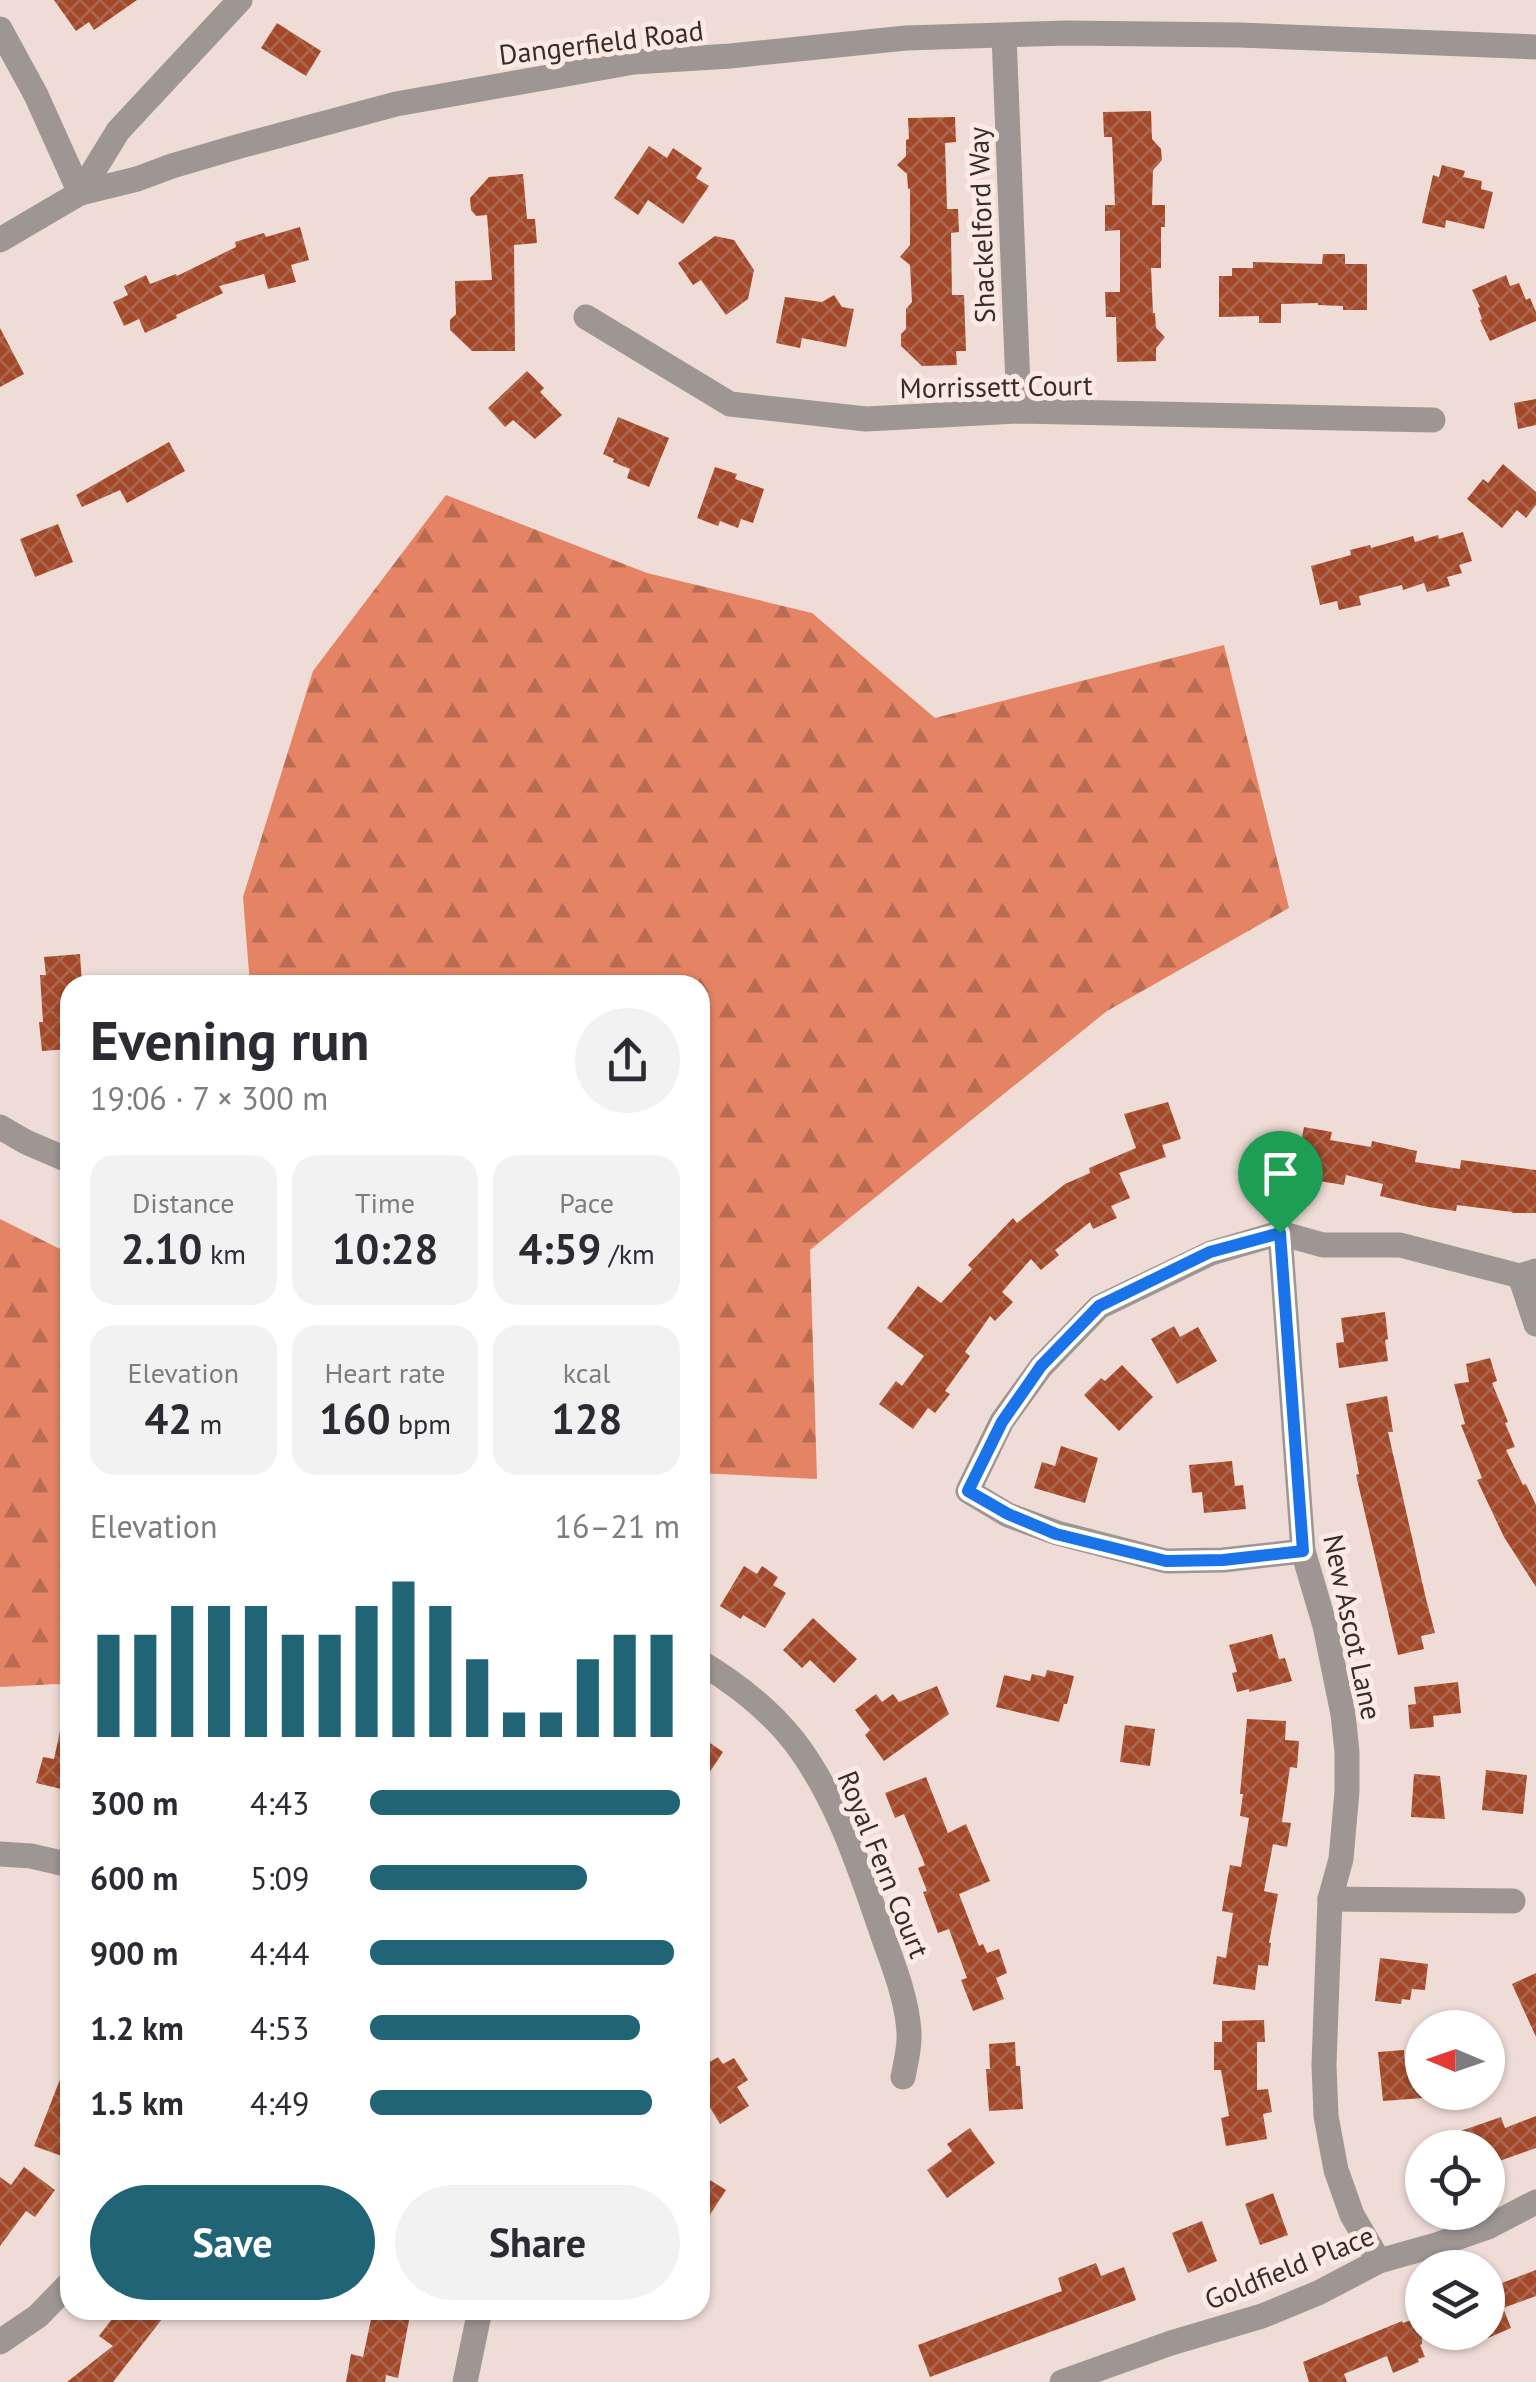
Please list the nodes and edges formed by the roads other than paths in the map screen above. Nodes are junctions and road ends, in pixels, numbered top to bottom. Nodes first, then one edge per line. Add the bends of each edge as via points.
1 (240, 0) edge
2 (0, 29) edge
3 (1004, 36) junction
4 (1536, 47) edge
5 (80, 192) junction
6 (0, 240) edge
7 (586, 317) dead end
8 (1019, 411) junction
9 (1433, 420) dead end
10 (0, 1127) edge
11 (60, 1156) edge
12 (1280, 1233) junction
13 (1528, 1274) edge
14 (1536, 1324) edge
15 (1303, 1551) junction
16 (710, 1668) edge
17 (0, 1854) edge
18 (60, 1863) edge
19 (1330, 1899) junction
20 (1513, 1901) dead end
21 (903, 2078) dead end
22 (1536, 2202) edge
23 (1378, 2261) junction
24 (60, 2293) edge
25 (478, 2320) edge
26 (0, 2342) edge
27 (465, 2382) edge
28 (1062, 2382) edge

1 - 5 street via 118,130
2 - 5 street
3 - 4 street, Dangerfield Road
3 - 5 street, Dangerfield Road via 634,62 540,77 396,104
3 - 8 street, Shackelford Way
5 - 6 street, Dangerfield Road
7 - 8 street, Morrissett Court via 730,404 866,420
8 - 9 street, Morrissett Court
10 - 11 street
12 - 13 street via 1323,1245 1400,1246
12 - 15 street, New Ascot Lane
12 - 15 street via 1210,1252 1099,1306 1041,1366 1002,1422 968,1491 1056,1534 1166,1561
13 - 14 street
15 - 19 street, New Ascot Lane via 1325,1626 1347,1752 1348,1791
16 - 21 street, Royal Fern Court via 737,1684 792,1738 835,1811 905,2005
17 - 18 street
19 - 20 street
19 - 23 street, New Ascot Lane via 1326,2116 1352,2215
22 - 23 street, Goldfield Place via 1488,2227
23 - 28 street, Goldfield Place via 1262,2316
24 - 26 street
25 - 27 street

